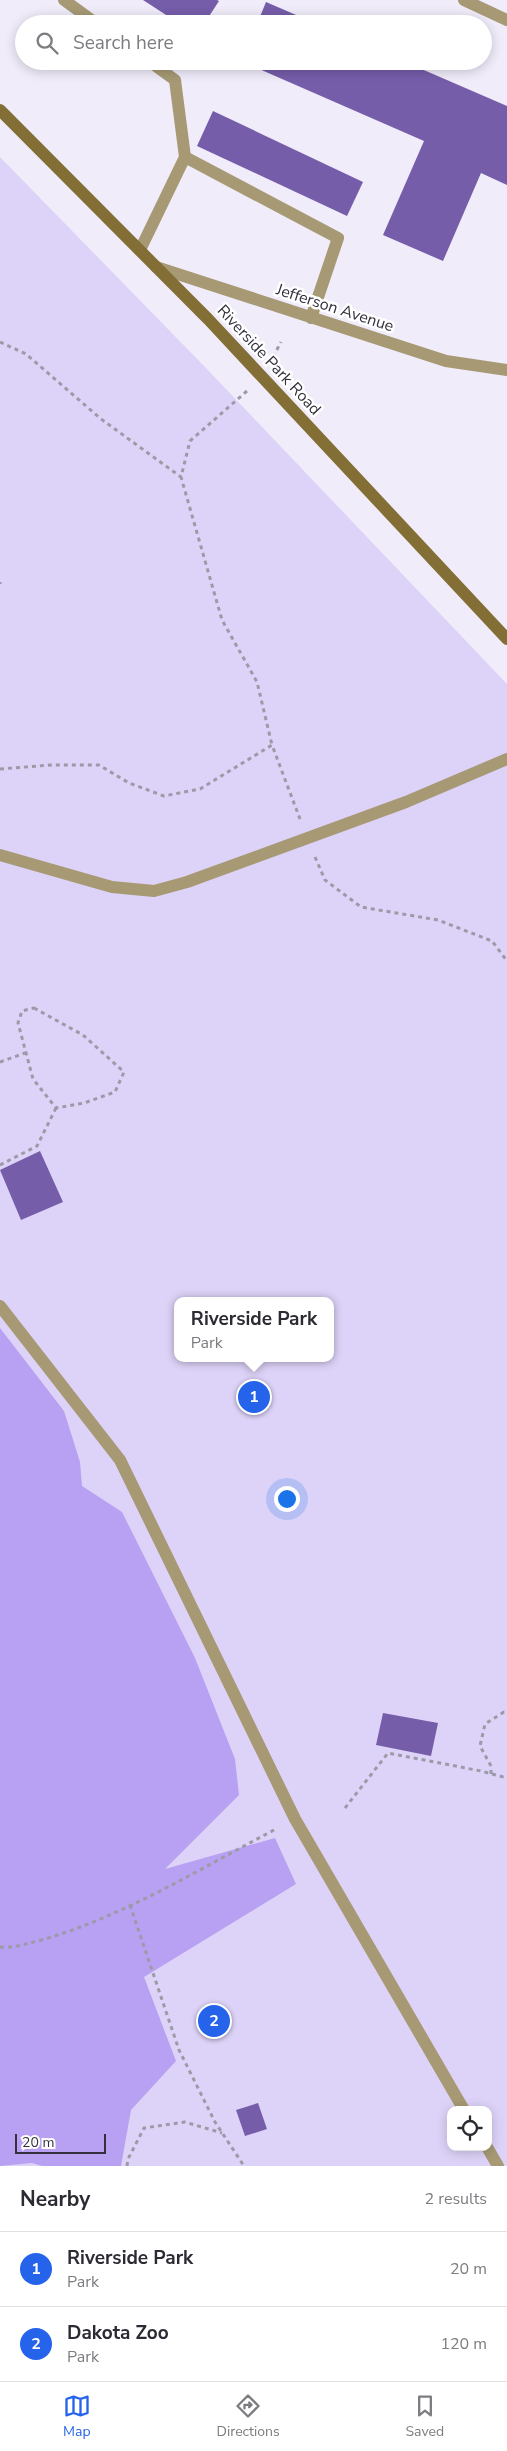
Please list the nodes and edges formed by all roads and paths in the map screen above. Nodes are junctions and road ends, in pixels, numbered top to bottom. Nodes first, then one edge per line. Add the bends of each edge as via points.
1 (64, 0) edge
2 (464, 0) edge
3 (85, 15) edge
4 (507, 20) edge
5 (161, 70) edge
6 (2, 115) edge
7 (185, 158) junction
8 (140, 250) junction
9 (156, 267) junction
10 (312, 318) junction
11 (0, 342) edge
12 (281, 342) dead end
13 (507, 370) edge
14 (263, 377) junction
15 (181, 477) junction
16 (507, 639) edge
17 (272, 745) dead end
18 (507, 759) edge
19 (0, 855) edge
20 (26, 1053) junction
21 (0, 1062) edge
22 (56, 1108) junction
23 (0, 1165) edge
24 (0, 1306) edge
25 (507, 1713) edge
26 (491, 1774) junction
27 (507, 1778) edge
28 (345, 1808) dead end
29 (295, 1819) junction
30 (130, 1904) junction
31 (0, 1947) edge
32 (462, 2106) edge
33 (223, 2133) junction
34 (489, 2151) edge
35 (127, 2166) edge
36 (244, 2166) edge
37 (498, 2166) edge

1 - 3 street
2 - 4 street
5 - 7 street via 175,80
6 - 8 main road, Riverside Park Road
7 - 8 street
7 - 10 street via 338,238
8 - 9 main road, Riverside Park Road
9 - 10 street, Jefferson Avenue
9 - 14 main road, Riverside Park Road
10 - 13 street, Jefferson Avenue via 446,361
11 - 15 path via 26,354 101,419
12 - 14 path
14 - 15 path via 190,441
14 - 16 main road, Riverside Park Road
15 - 17 path via 222,620 257,682
18 - 19 street via 316,836 154,892 112,887
20 - 21 path
20 - 22 path via 33,1079
20 - 22 path via 18,1023 22,1010 34,1008 83,1034 124,1072 115,1092 84,1103
22 - 23 path via 37,1146
24 - 29 street via 120,1460
25 - 26 path via 485,1724 483,1731 480,1746 492,1766
26 - 27 path
26 - 28 path via 388,1753
29 - 30 path
29 - 32 street
30 - 31 path via 78,1929 12,1948
30 - 33 path via 179,2050
33 - 35 path via 185,2122 144,2128
33 - 36 path
34 - 37 street

